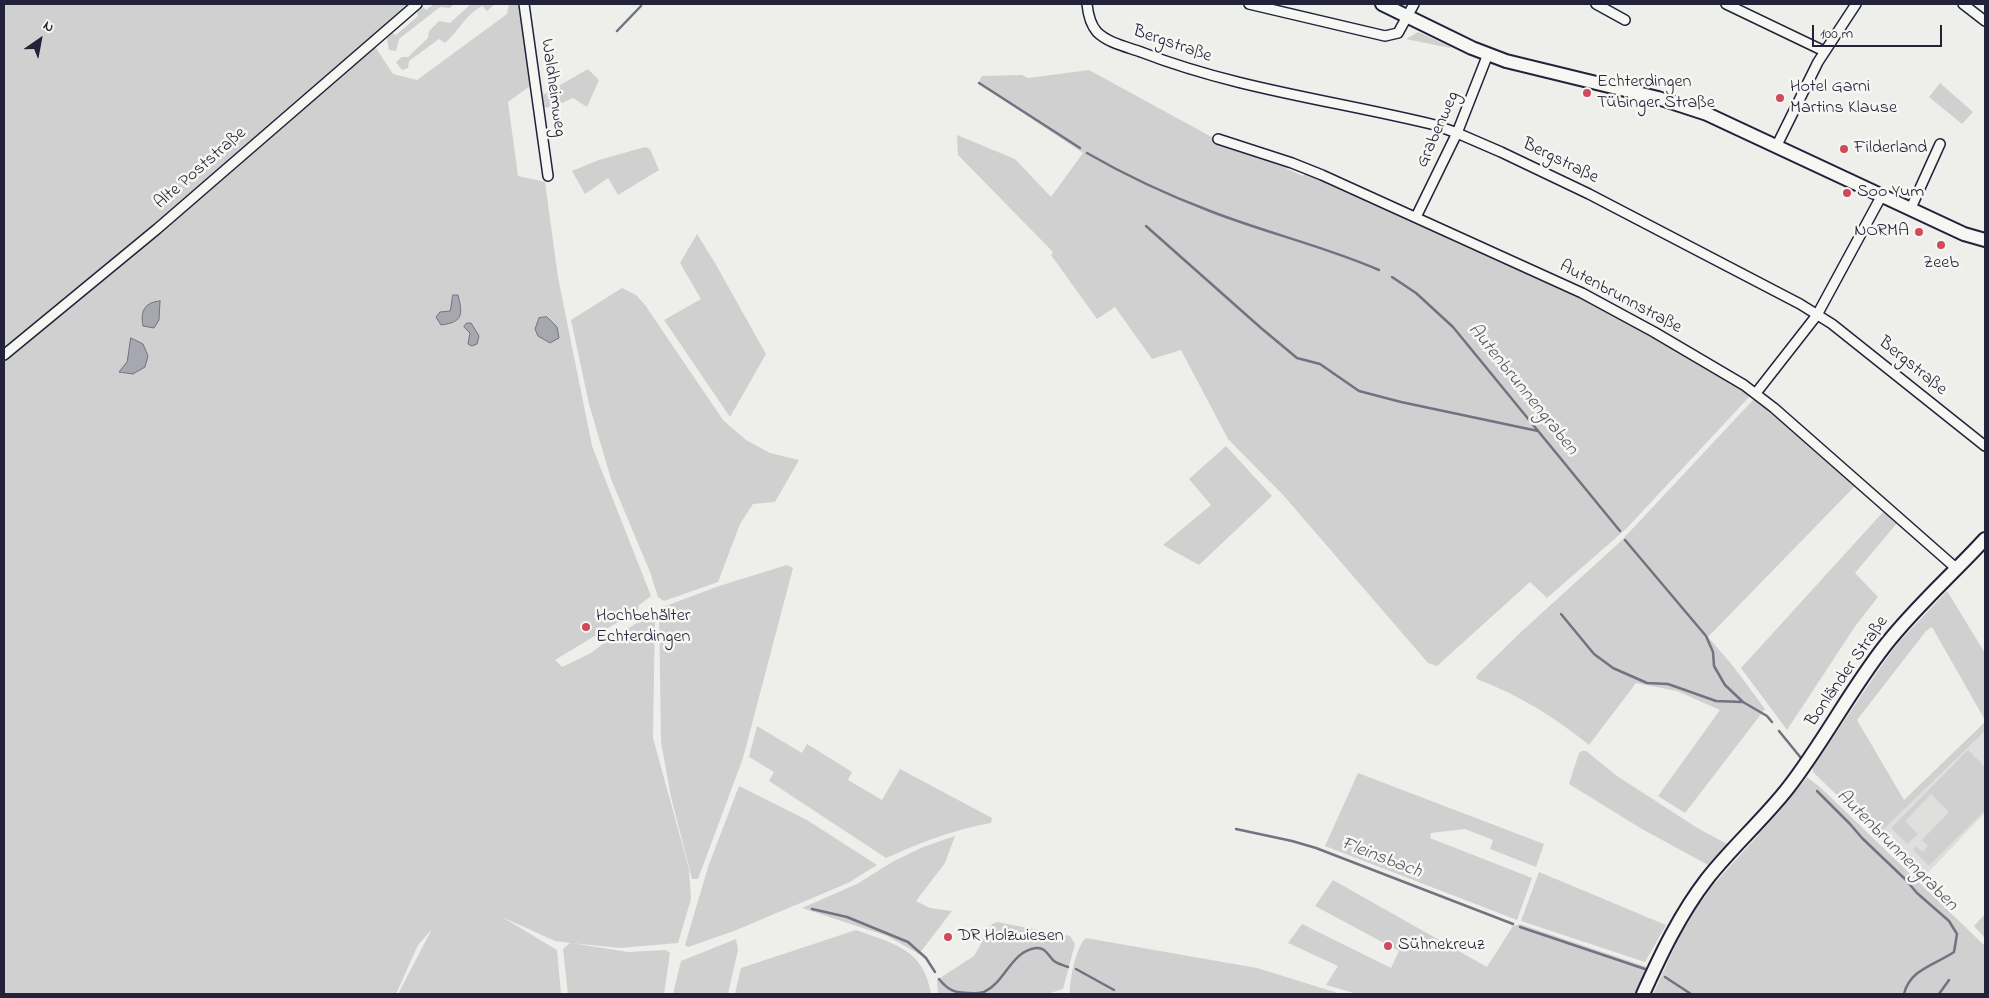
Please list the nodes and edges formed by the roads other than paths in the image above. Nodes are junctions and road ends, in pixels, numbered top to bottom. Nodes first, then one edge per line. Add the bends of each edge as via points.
1 (417, 4) edge
2 (524, 4) edge
3 (1087, 4) edge
4 (1249, 4) edge
5 (1382, 4) edge
6 (1414, 4) edge
7 (1596, 4) edge
8 (1726, 4) edge
9 (1856, 4) edge
10 (1964, 4) edge
11 (1407, 16) junction
12 (1625, 20) dead end
13 (1985, 21) edge
14 (1824, 50) junction
15 (1488, 54) junction
16 (1457, 133) junction
17 (1218, 139) dead end
18 (1940, 144) dead end
19 (1777, 145) junction
20 (548, 176) dead end
21 (1882, 195) junction
22 (1911, 208) junction
23 (1416, 217) junction
24 (1985, 240) edge
25 (1817, 315) junction
26 (4, 355) edge
27 (1756, 393) junction
28 (1985, 446) edge
29 (1985, 539) edge
30 (1957, 569) junction
31 (1643, 994) edge

1 - 26 street, Alte Poststraße via 157,229
2 - 20 street, Waldheimweg
3 - 16 street, Bergstraße via 1088,15 1098,33 1148,55 1232,81 1400,117
4 - 11 street via 1386,36 1398,33
5 - 11 main road
6 - 11 street
7 - 12 street
8 - 14 street
9 - 14 street
10 - 13 street
11 - 15 main road
14 - 19 street
15 - 16 street, Grabenweg
15 - 19 main road via 1684,106
16 - 23 street, Grabenweg
16 - 25 street, Bergstraße via 1597,198
17 - 23 street, Autenbrunnstraße via 1292,163
18 - 22 street
19 - 21 main road
21 - 22 main road
21 - 25 street
22 - 24 main road via 1964,234
23 - 27 street, Autenbrunnstraße via 1582,293
25 - 27 street
25 - 28 street, Bergstraße
27 - 30 street, Autenbrunnstraße
29 - 30 main road, Bonländer Straße
30 - 31 main road, Bonländer Straße via 1884,647 1769,812 1689,903

